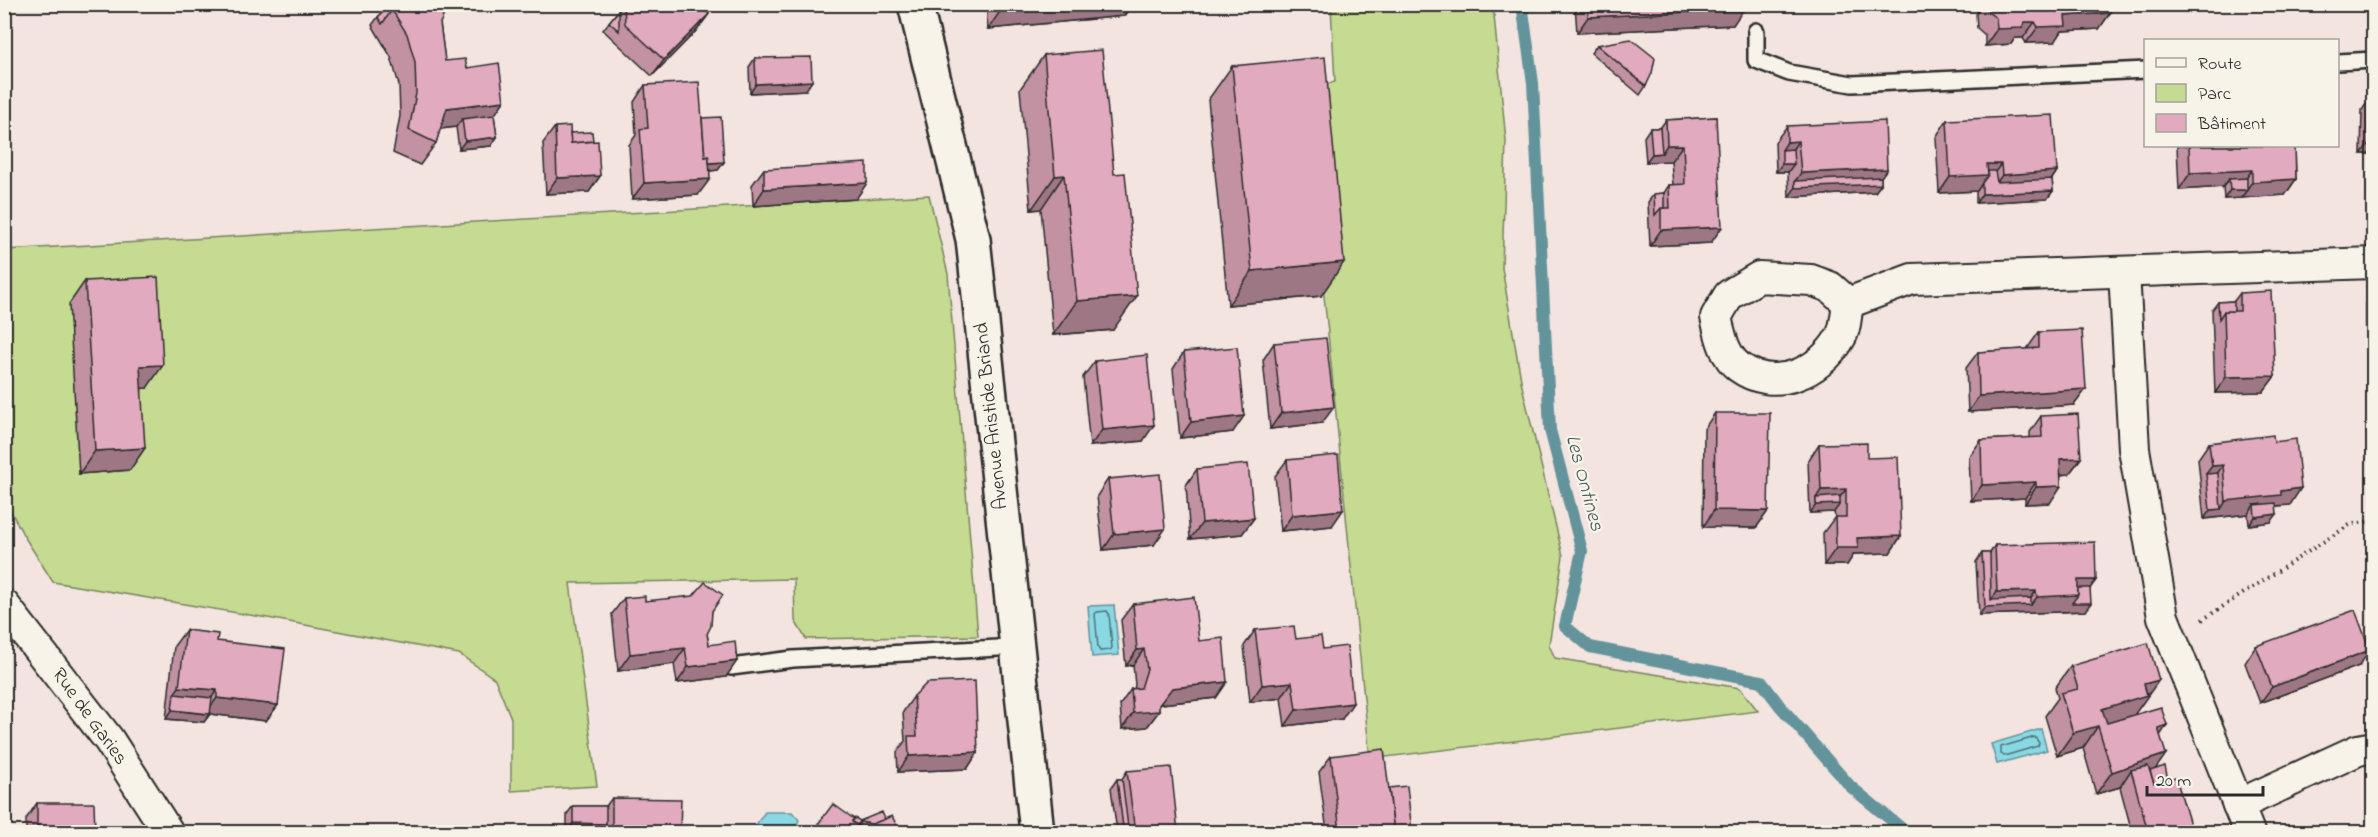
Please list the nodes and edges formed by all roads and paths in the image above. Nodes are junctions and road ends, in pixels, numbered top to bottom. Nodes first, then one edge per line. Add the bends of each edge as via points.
1 (915, 4) edge
2 (1755, 31) dead end
3 (2373, 60) edge
4 (2339, 62) edge
5 (2144, 70) edge
6 (2373, 263) edge
7 (2124, 272) junction
8 (1848, 303) dead end
9 (2373, 521) edge
10 (4, 605) edge
11 (2173, 639) junction
12 (1017, 647) junction
13 (731, 667) edge
14 (2373, 747) edge
15 (2238, 805) junction
16 (168, 832) edge
17 (1037, 832) edge
18 (2249, 832) edge

1 - 12 street, Avenue Aristide Briand via 973,239
2 - 5 lane via 1756,60 1789,73 1852,84
3 - 4 lane
6 - 7 street
7 - 8 street via 1912,279
7 - 11 street via 2134,449 2163,617
9 - 11 path via 2350,524
10 - 16 street, Rue de Garies via 109,740
11 - 15 street
12 - 13 lane
12 - 17 street, Avenue Aristide Briand
14 - 15 street via 2358,750
15 - 18 street

